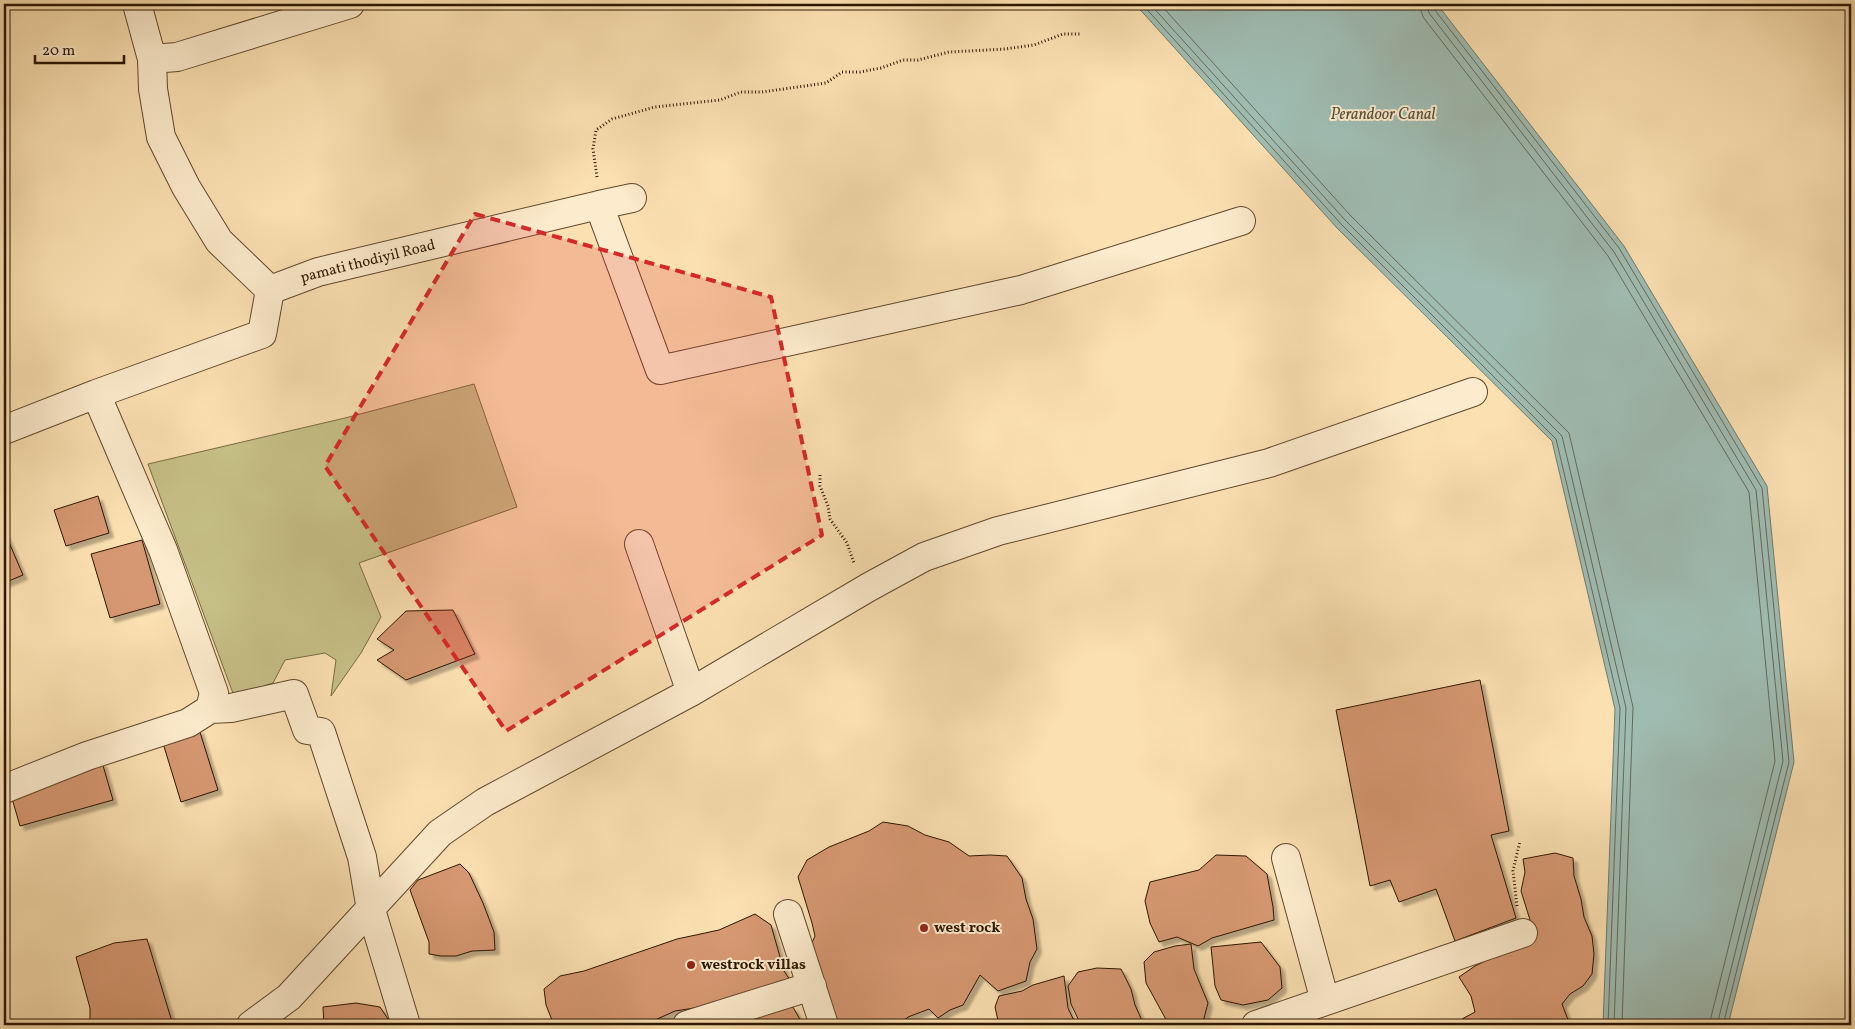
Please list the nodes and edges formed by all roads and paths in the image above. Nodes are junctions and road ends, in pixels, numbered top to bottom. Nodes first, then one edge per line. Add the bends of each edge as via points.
1 (137, 4) edge
2 (348, 4) edge
3 (1080, 34) dead end
4 (152, 59) junction
5 (632, 198) dead end
6 (599, 205) junction
7 (1241, 221) dead end
8 (270, 290) junction
9 (1473, 392) dead end
10 (96, 394) junction
11 (4, 430) edge
12 (820, 475) dead end
13 (639, 544) dead end
14 (869, 587) junction
15 (691, 692) junction
16 (210, 709) junction
17 (4, 789) edge
18 (1520, 841) dead end
19 (1286, 858) dead end
20 (371, 910) junction
21 (788, 914) dead end
22 (1523, 933) joint
23 (812, 986) junction
24 (1325, 1001) junction
25 (251, 1025) edge
26 (406, 1025) edge
27 (687, 1025) edge
28 (824, 1025) edge
29 (1256, 1025) edge

1 - 4 street
2 - 4 street via 177,57
3 - 6 path via 1063,34 1034,45 950,52 918,60 903,60 867,71 842,72 826,83 741,92 720,100 655,107 612,119 596,130 593,149
4 - 8 street via 161,137 182,179 219,241
5 - 6 street, pamati thodiyil Road
6 - 7 street via 660,370 1021,290
6 - 8 street, pamati thodiyil Road via 318,272
8 - 10 street via 262,334
9 - 14 street via 1269,463 998,531 924,557
10 - 11 street
10 - 16 street via 163,550 214,694
12 - 14 path via 830,519 847,543 854,564
13 - 15 street
14 - 15 street
15 - 20 street via 484,802 440,833
16 - 17 street via 188,723 87,756
16 - 20 street via 231,708 294,694 307,730 321,732 362,857
18 - 22 path via 1513,871
19 - 24 street
20 - 25 street via 289,998
20 - 26 street
21 - 23 street
22 - 24 street
23 - 27 street
23 - 28 street
24 - 29 street

